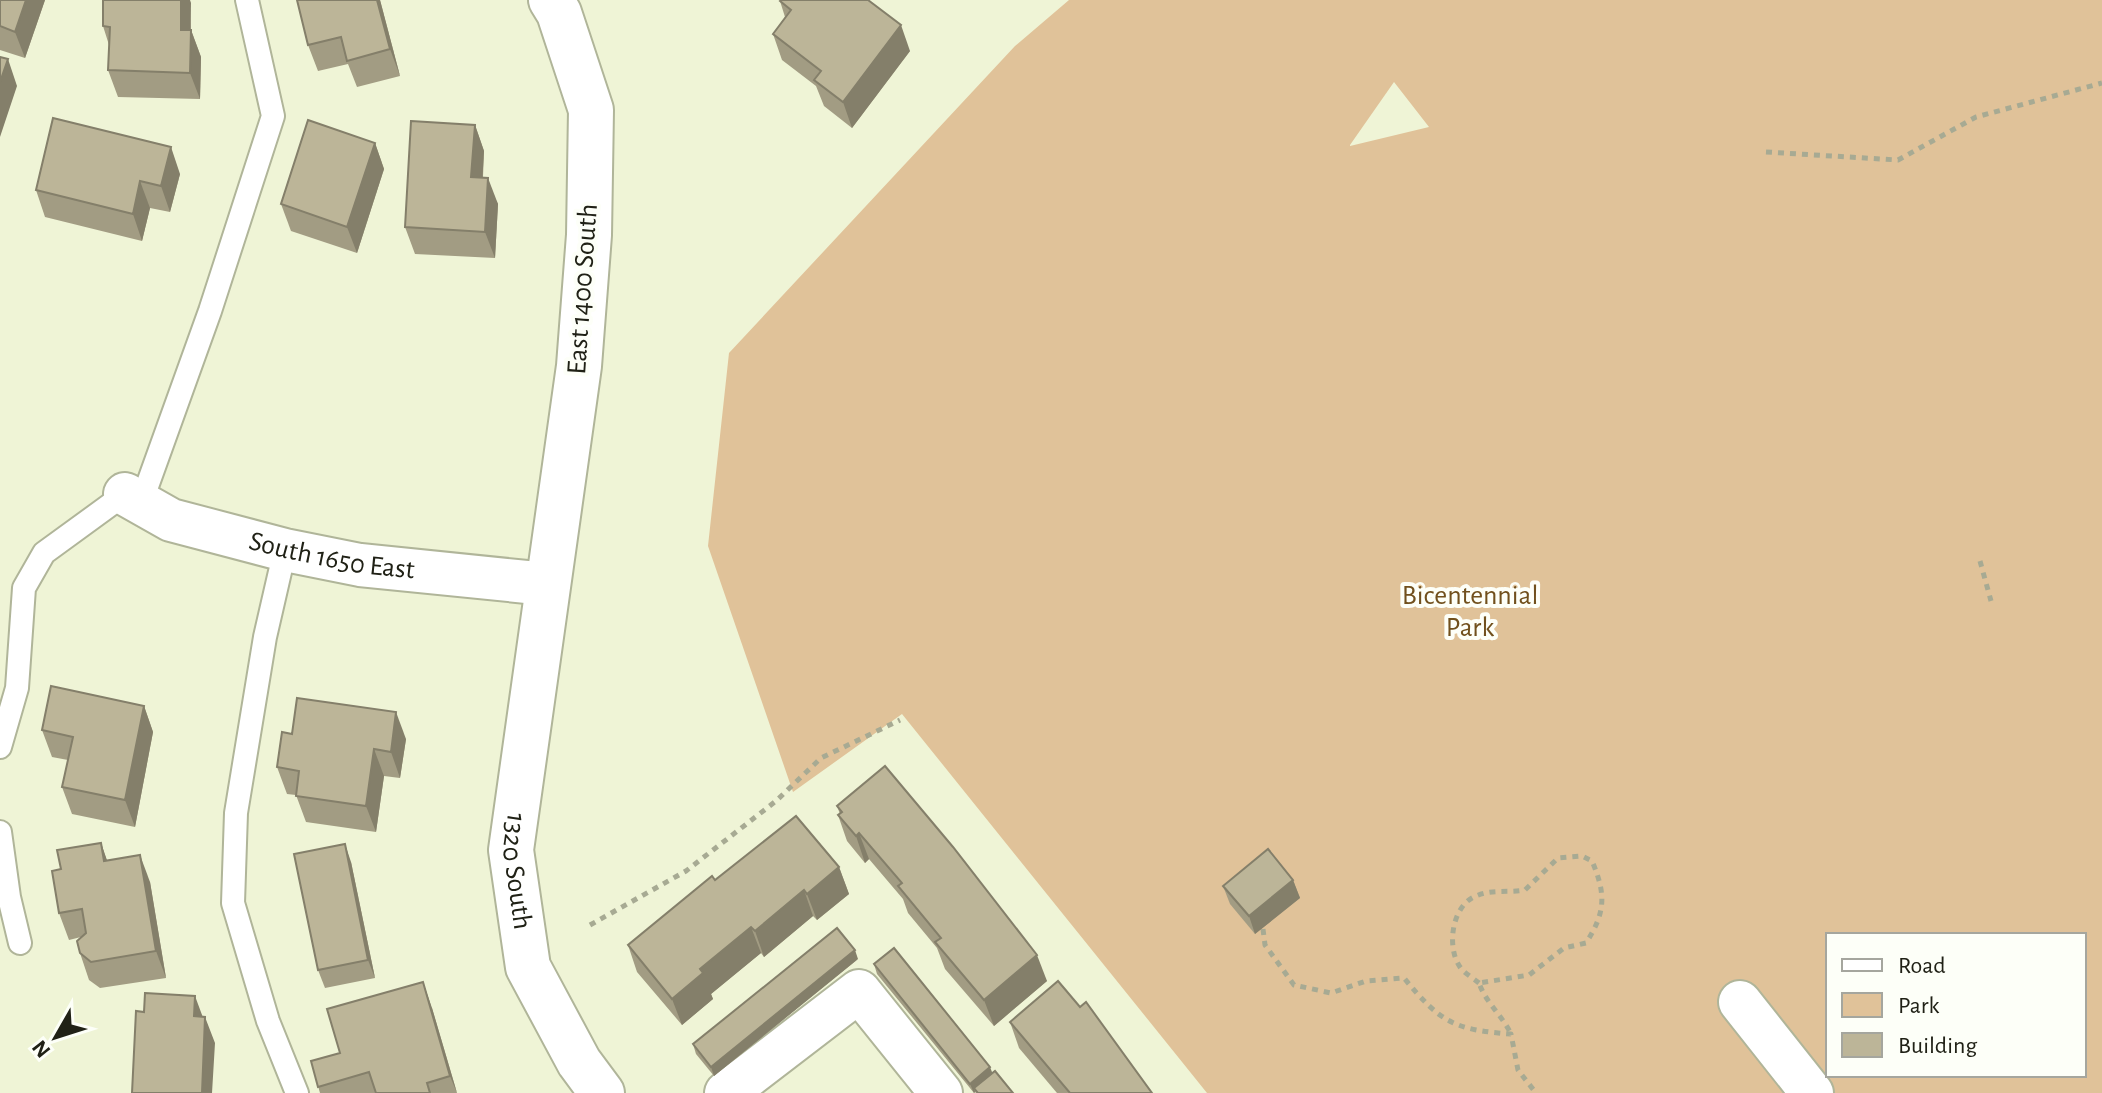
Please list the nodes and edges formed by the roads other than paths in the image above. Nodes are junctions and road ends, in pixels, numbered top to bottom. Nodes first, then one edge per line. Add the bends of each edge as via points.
1 (247, 0) edge
2 (551, 0) edge
3 (133, 498) junction
4 (285, 550) junction
5 (547, 584) junction
6 (0, 747) edge
7 (0, 832) edge
8 (20, 943) dead end
9 (1740, 1002) dead end
10 (297, 1093) edge
11 (602, 1093) edge
12 (726, 1093) edge
13 (941, 1093) edge
14 (1812, 1093) edge

1 - 3 lane via 273,116 210,311
2 - 5 street, East 1400 South via 591,110 579,366
3 - 4 street, South 1650 East via 171,520
3 - 6 lane via 44,553 24,588 17,688
4 - 5 street, South 1650 East via 360,565
4 - 10 lane via 236,813 233,903 268,1021
5 - 11 street, 1320 South via 511,850 528,967 579,1062
7 - 8 lane
9 - 14 street
12 - 13 street via 859,991

